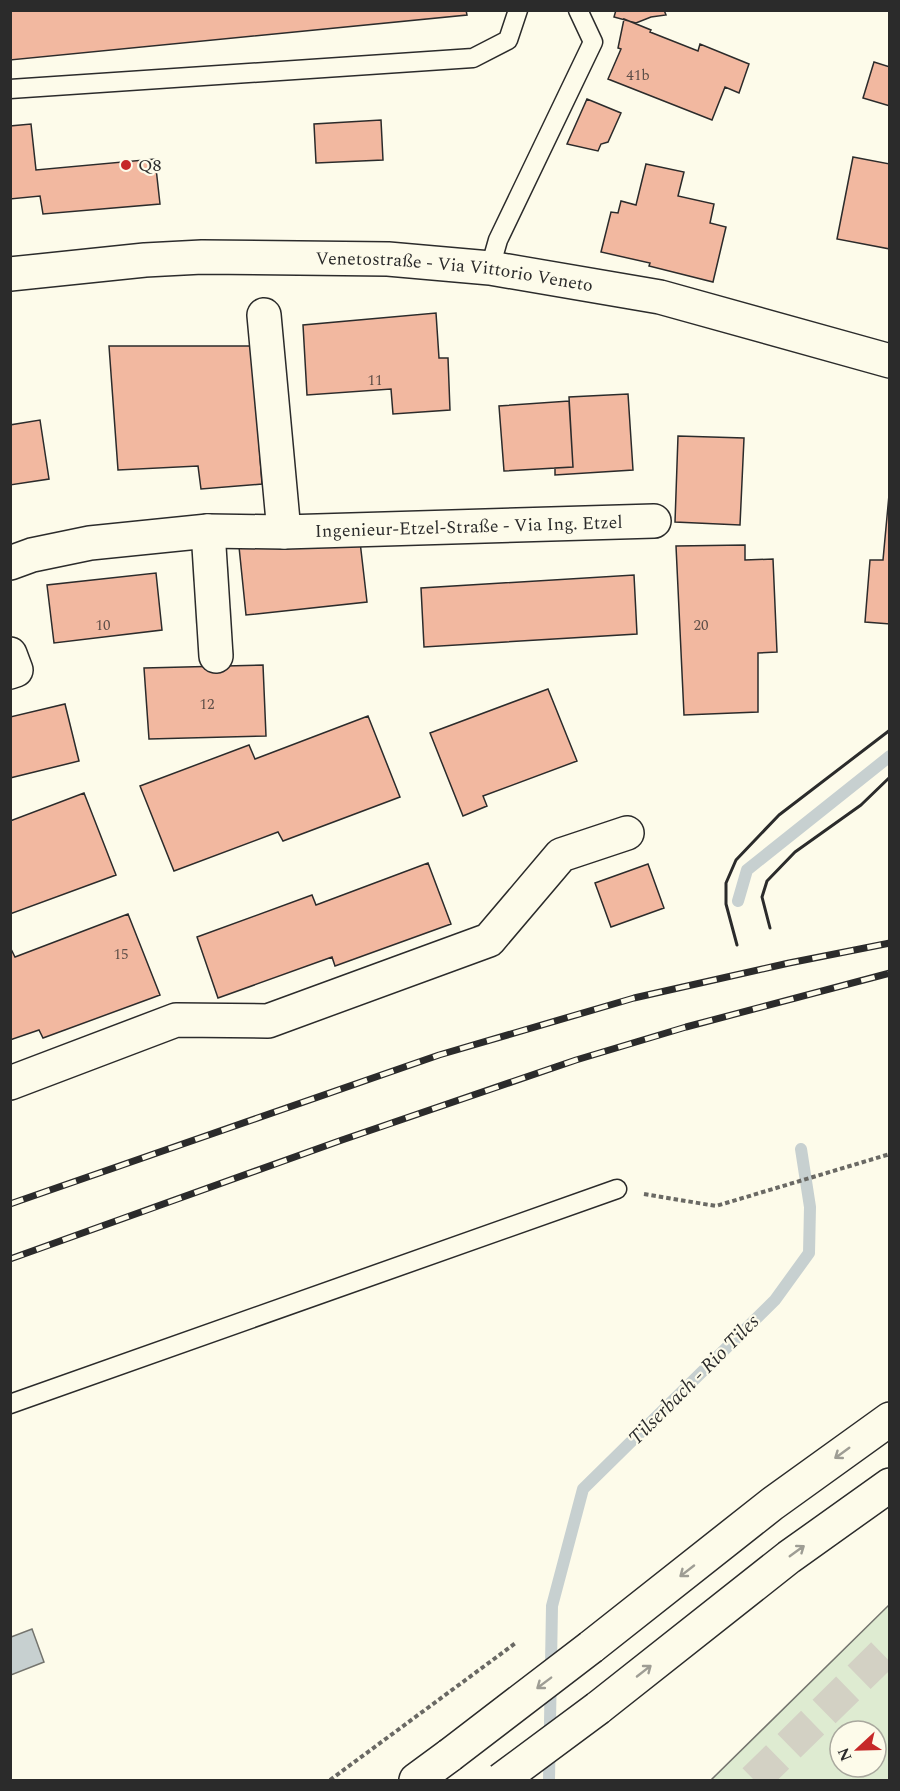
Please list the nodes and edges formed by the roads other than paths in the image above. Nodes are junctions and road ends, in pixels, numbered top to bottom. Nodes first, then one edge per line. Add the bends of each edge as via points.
1 (518, 10) edge
2 (578, 10) edge
3 (10, 89) edge
4 (490, 268) junction
5 (10, 274) edge
6 (264, 315) dead end
7 (890, 361) edge
8 (654, 521) dead end
9 (208, 531) junction
10 (284, 532) junction
11 (10, 563) edge
12 (10, 654) edge
13 (216, 656) dead end
14 (10, 672) edge
15 (627, 833) dead end
16 (10, 1083) edge
17 (617, 1189) road end
18 (10, 1404) edge
19 (890, 1419) edge
20 (890, 1485) edge
21 (416, 1780) edge
22 (501, 1780) edge

1 - 3 lane via 508,40 473,58
2 - 4 lane via 592,42 498,240
4 - 5 main road, Venetostraße - Via Vittorio Veneto via 388,259 202,257
4 - 7 main road, Venetostraße - Via Vittorio Veneto via 660,297
6 - 10 main road
8 - 10 main road, Ingenieur-Etzel-Straße - Via Ing. Etzel
9 - 10 main road, Ingenieur-Etzel-Straße - Via Ing. Etzel
9 - 11 main road, Ingenieur-Etzel-Straße - Via Ing. Etzel via 90,543
9 - 13 main road
12 - 14 main road via 16,670
15 - 16 main road via 561,855 489,940 268,1021 176,1020
17 - 18 lane
19 -> 21 main road, bridge via 772,1504
22 -> 20 main road, bridge via 789,1557

